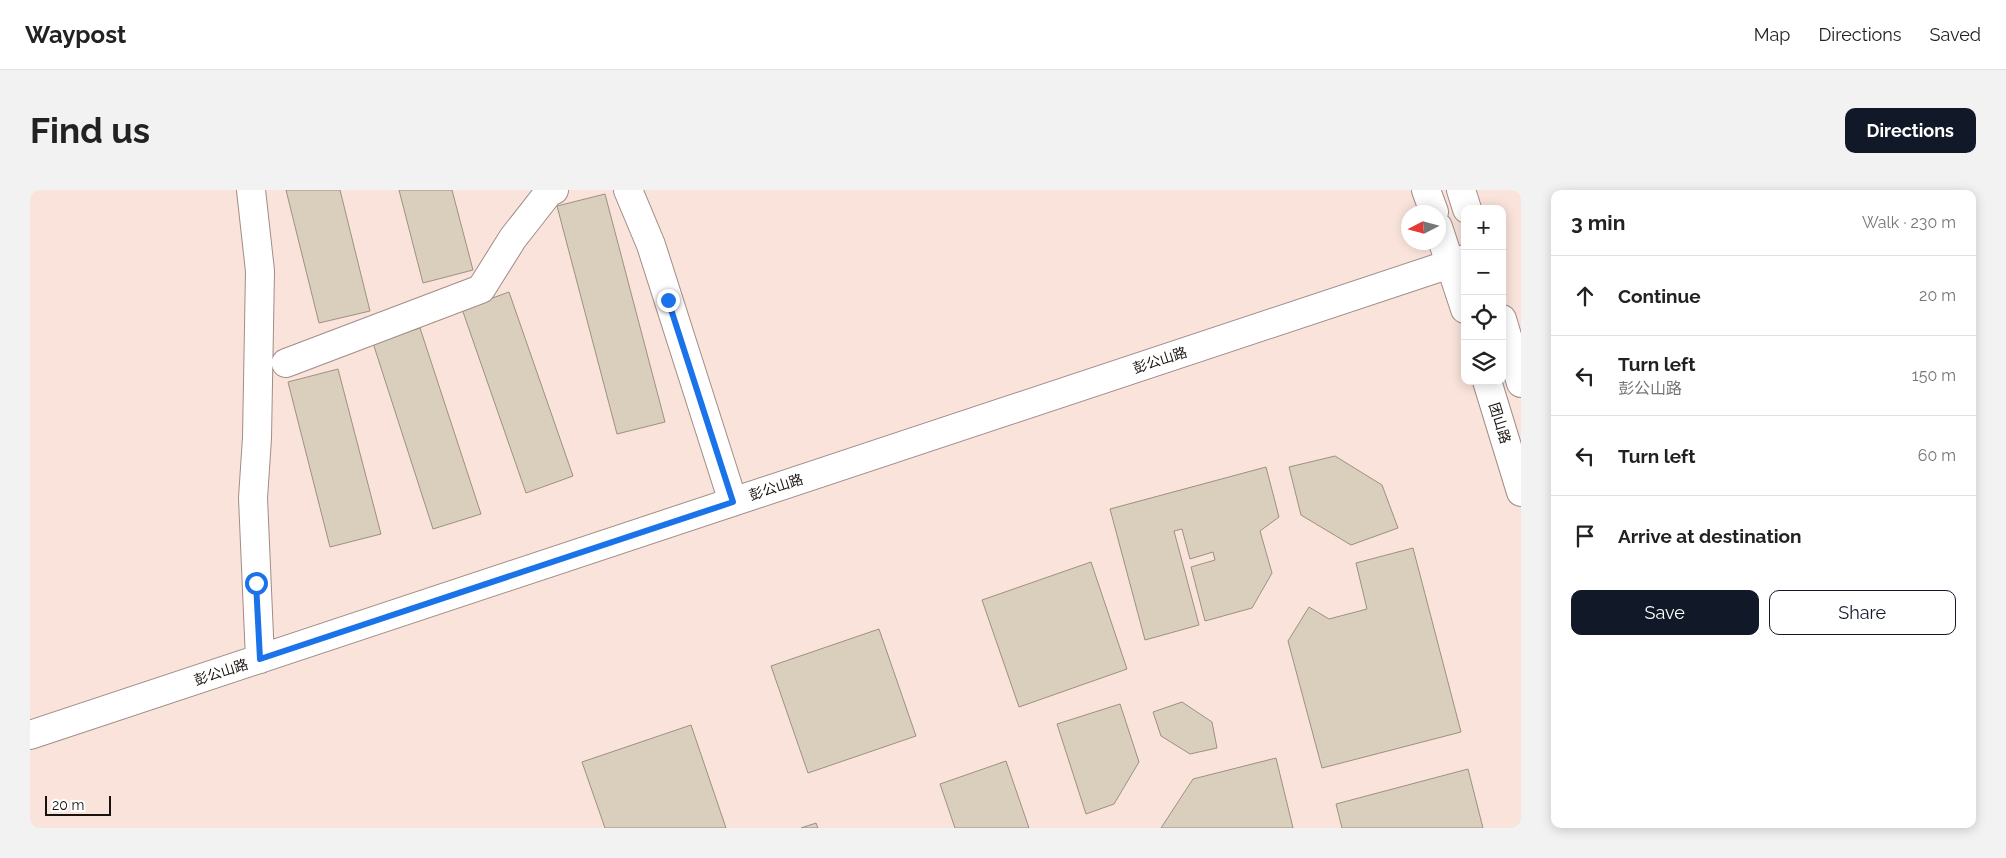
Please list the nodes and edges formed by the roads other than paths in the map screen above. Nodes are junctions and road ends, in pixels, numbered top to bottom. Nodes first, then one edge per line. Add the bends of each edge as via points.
1 (251, 190) edge
2 (554, 190) edge
3 (628, 190) edge
4 (1426, 190) edge
5 (1461, 190) edge
6 (1431, 205) edge
7 (1466, 205) edge
8 (1446, 241) edge
9 (1458, 261) edge
10 (1463, 295) edge
11 (1506, 332) edge
12 (286, 363) dead end
13 (1521, 383) edge
14 (1488, 385) edge
15 (1521, 492) edge
16 (733, 502) junction
17 (260, 659) junction
18 (30, 736) edge

1 - 17 street via 260,271 253,498
2 - 12 street via 549,192 513,238 481,289
3 - 16 street via 650,245
4 - 6 street
5 - 7 street
8 - 9 street
9 - 10 street
9 - 16 street, 彭公山路
11 - 13 street
14 - 15 street, 团山路
16 - 17 street, 彭公山路
17 - 18 street, 彭公山路

